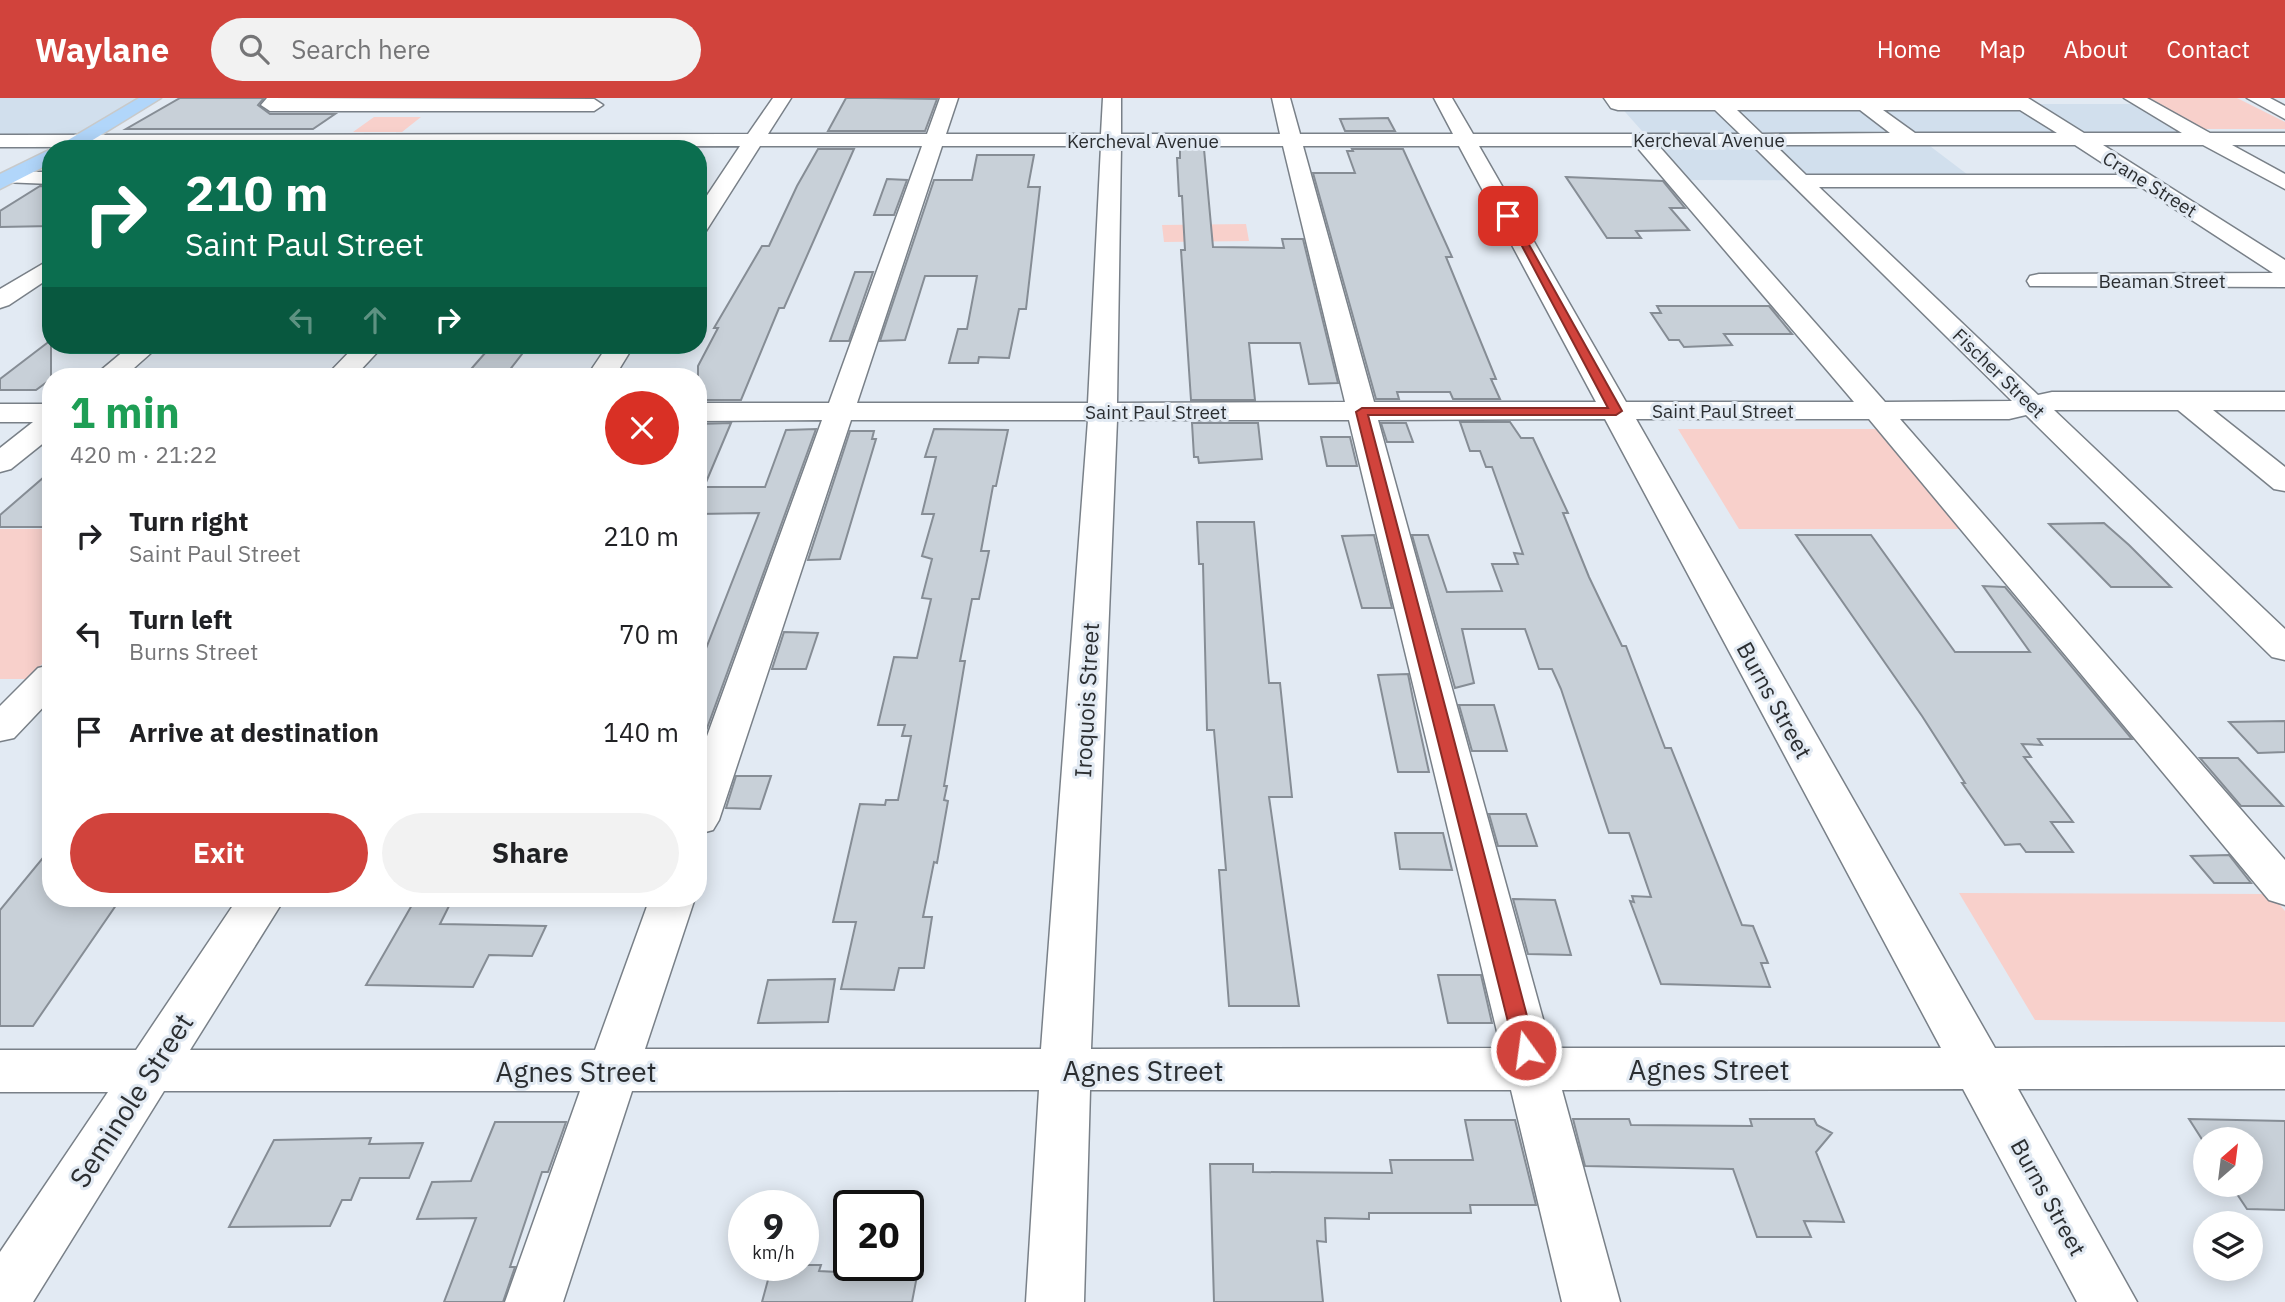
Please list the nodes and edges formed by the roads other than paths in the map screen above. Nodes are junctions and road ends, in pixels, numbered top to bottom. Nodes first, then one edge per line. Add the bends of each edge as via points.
1 (152, 98) edge
2 (279, 98) edge
3 (782, 98) edge
4 (949, 98) edge
5 (1112, 98) edge
6 (1281, 98) edge
7 (1443, 98) edge
8 (1613, 98) edge
9 (2133, 98) edge
10 (2256, 98) edge
11 (597, 101) edge
12 (1717, 101) edge
13 (2019, 101) edge
14 (371, 102) edge
15 (1864, 104) junction
16 (2285, 113) edge
17 (327, 119) dead end
18 (349, 119) junction
19 (1915, 139) junction
20 (2078, 139) junction
21 (2206, 139) junction
22 (2285, 139) edge
23 (79, 140) edge
24 (321, 140) edge
25 (566, 140) edge
26 (1467, 140) junction
27 (0, 141) edge
28 (1293, 141) junction
29 (1643, 141) junction
30 (1759, 141) junction
31 (707, 142) edge
32 (752, 142) junction
33 (935, 142) junction
34 (1110, 142) junction
35 (42, 143) edge
36 (42, 160) edge
37 (42, 179) edge
38 (4, 181) edge
39 (1800, 181) junction
40 (1976, 181) junction
41 (2144, 181) junction
42 (2285, 183) edge
43 (2004, 202) dead end
44 (707, 212) edge
45 (2285, 270) edge
46 (42, 272) edge
47 (2285, 280) edge
48 (2039, 281) dead end
49 (0, 300) edge
50 (136, 354) edge
51 (362, 354) edge
52 (118, 368) edge
53 (348, 368) edge
54 (2185, 401) junction
55 (2285, 401) edge
56 (2033, 405) junction
57 (1616, 411) junction
58 (1878, 411) junction
59 (707, 412) edge
60 (839, 412) junction
61 (1102, 412) junction
62 (1362, 412) junction
63 (0, 413) edge
64 (42, 413) edge
65 (42, 429) edge
66 (0, 463) edge
67 (2284, 479) edge
68 (2285, 649) edge
69 (42, 685) edge
70 (0, 729) edge
71 (707, 794) edge
72 (2285, 889) edge
73 (256, 907) edge
74 (668, 907) edge
75 (2285, 1068) edge
76 (1531, 1069) junction
77 (1978, 1069) junction
78 (613, 1070) junction
79 (1065, 1070) junction
80 (0, 1071) edge
81 (150, 1071) junction
82 (0, 1302) edge
83 (534, 1302) edge
84 (1055, 1302) edge
85 (1591, 1302) edge
86 (2108, 1302) edge

1 - 23 main road
2 - 14 street via 270,105
3 - 32 street
4 - 33 street
5 - 34 street, Iroquois Street
6 - 28 street
7 - 26 street, Burns Street
8 - 12 street via 1618,104
9 - 21 street
10 - 16 street
11 - 14 street
11 - 25 street
12 - 15 street
12 - 30 street, Fischer Street
13 - 15 street
13 - 20 street, Crane Street
14 - 18 street
15 - 19 street
17 - 18 street
18 - 24 street
19 - 20 street, Kercheval Avenue
19 - 30 street, Kercheval Avenue
19 - 40 street
20 - 21 street, Kercheval Avenue
20 - 41 street, Crane Street
21 - 22 street, Kercheval Avenue
21 - 42 street
26 - 28 street, Kercheval Avenue
26 - 29 street, Kercheval Avenue
26 - 57 street, Burns Street
27 - 35 street, Kercheval Avenue
28 - 34 street, Kercheval Avenue
28 - 62 street
29 - 30 street, Kercheval Avenue
29 - 58 street
30 - 39 street, Fischer Street
31 - 32 street, Kercheval Avenue
32 - 33 street, Kercheval Avenue
32 - 44 street
33 - 34 street, Kercheval Avenue
33 - 60 street
34 - 61 street, Iroquois Street
36 - 38 main road
37 - 38 street
39 - 40 street
39 - 56 street, Fischer Street
40 - 41 street
40 - 43 street
41 - 45 street, Crane Street
46 - 49 street
47 - 48 street, Beaman Street
50 - 52 street
51 - 53 street
54 - 55 street, Saint Paul Street
54 - 56 street, Saint Paul Street
54 - 67 street
56 - 58 street, Saint Paul Street via 2009,410
56 - 68 street, Fischer Street
57 - 58 street, Saint Paul Street
57 - 62 street, Saint Paul Street
57 - 77 street, Burns Street
58 - 72 street
59 - 60 street, Saint Paul Street
60 - 61 street, Saint Paul Street
60 - 71 street
61 - 62 street, Saint Paul Street
61 - 79 street, Iroquois Street
62 - 76 street
63 - 64 street
65 - 66 street
69 - 70 street
73 - 81 street, Seminole Street
74 - 78 street
75 - 77 street, Agnes Street
76 - 77 street, Agnes Street
76 - 79 street, Agnes Street
76 - 85 street
77 - 86 street, Burns Street
78 - 79 street, Agnes Street
78 - 81 street, Agnes Street
78 - 83 street
79 - 84 street, Iroquois Street
80 - 81 street, Agnes Street
81 - 82 street, Seminole Street

